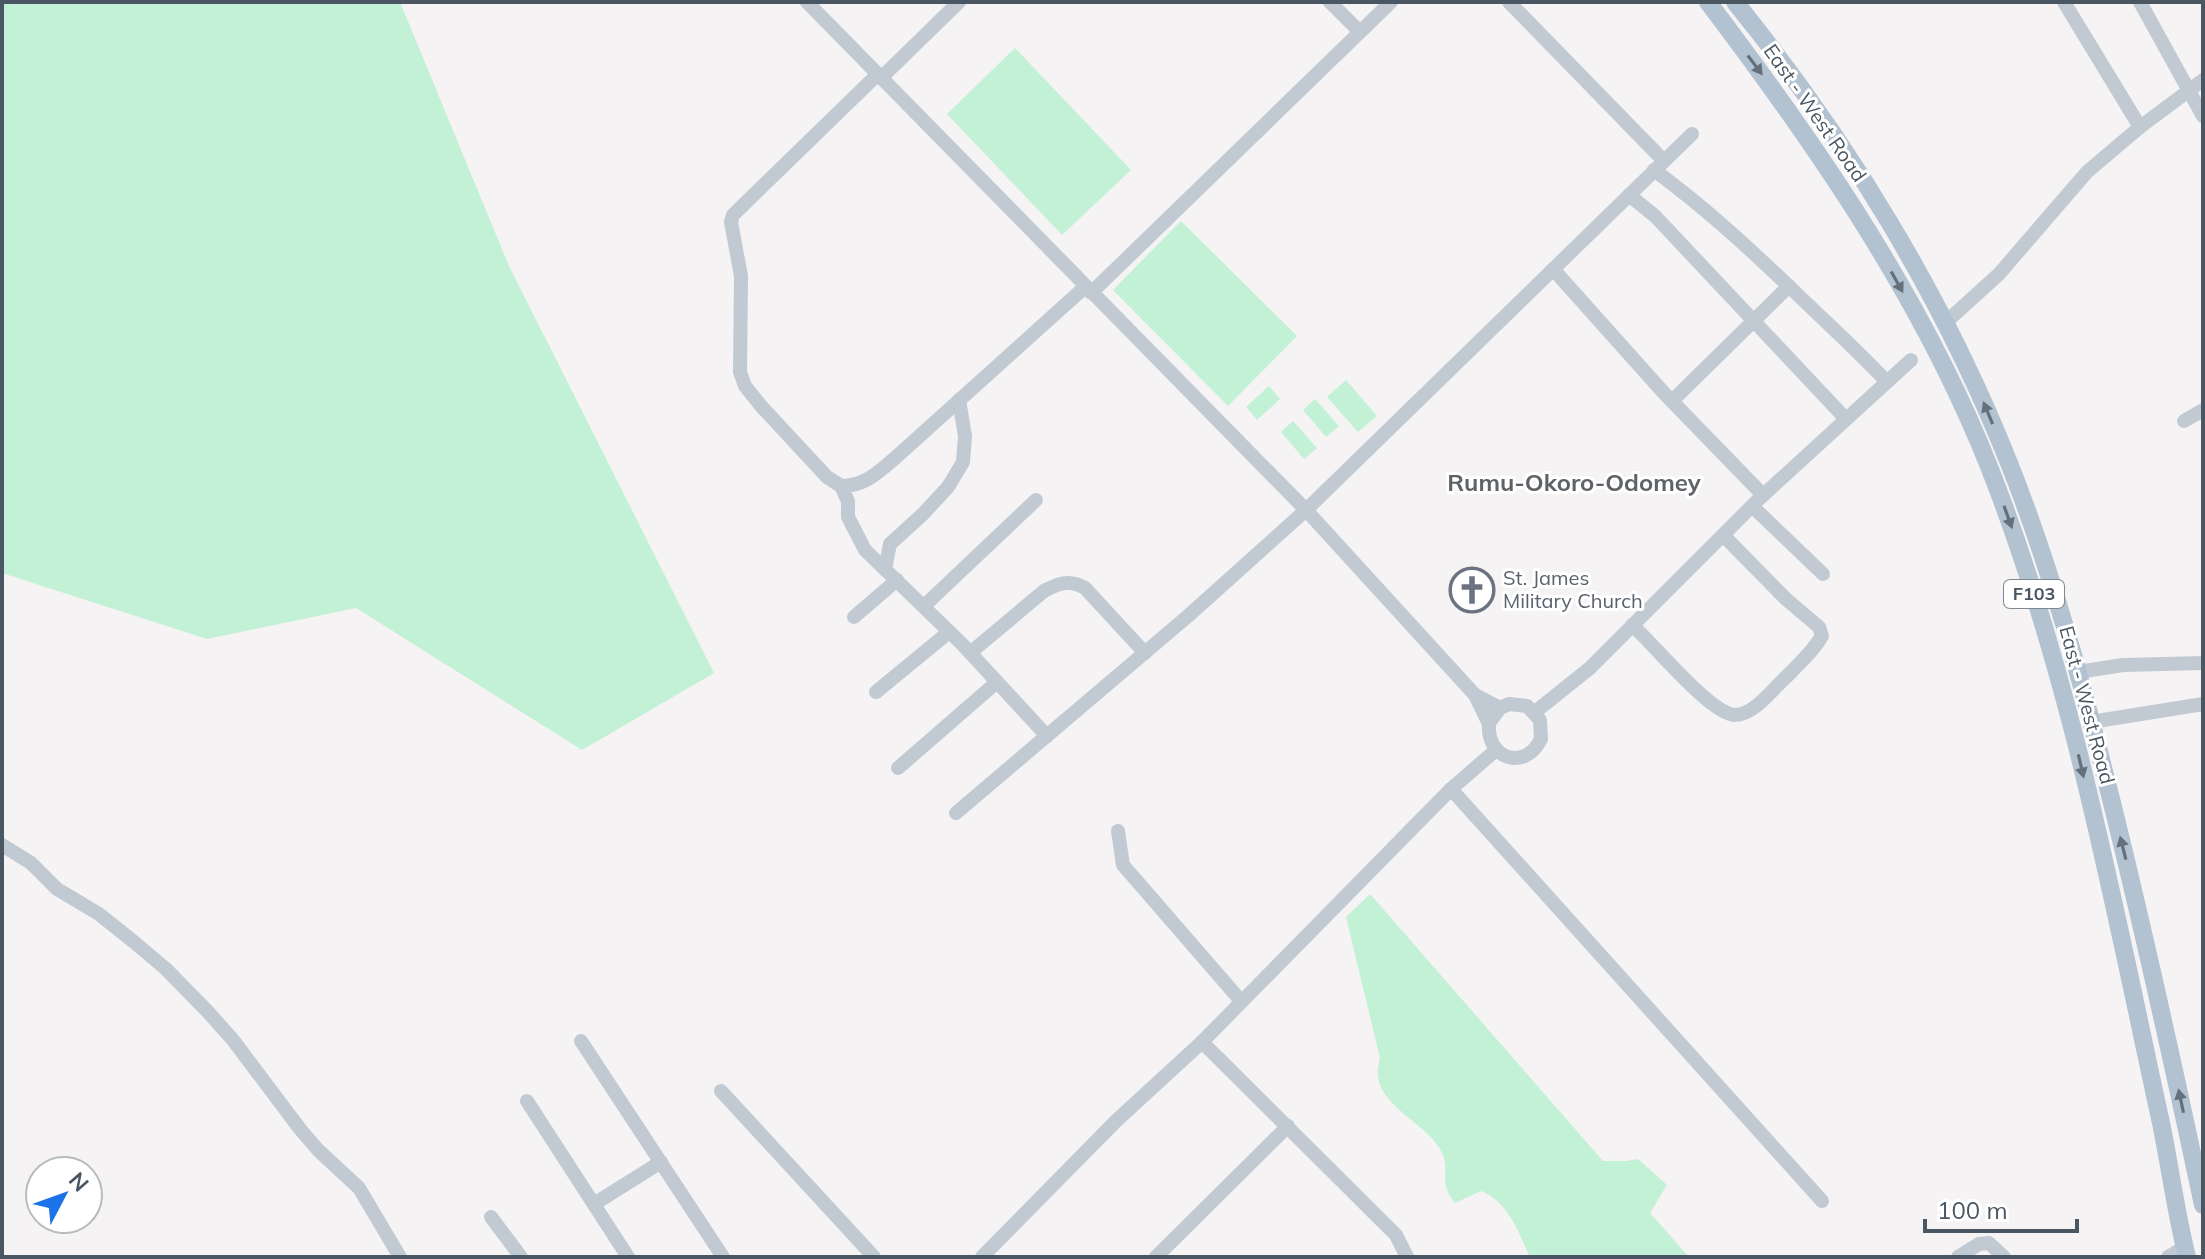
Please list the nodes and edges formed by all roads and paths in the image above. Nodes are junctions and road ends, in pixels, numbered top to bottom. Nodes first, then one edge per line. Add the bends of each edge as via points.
1 (807, 2) edge
2 (959, 2) edge
3 (1330, 2) edge
4 (1391, 2) edge
5 (1509, 2) edge
6 (1735, 2) edge
7 (2064, 2) edge
8 (2140, 2) edge
9 (1709, 3) edge
10 (1360, 32) junction
11 (880, 76) junction
12 (2203, 80) edge
13 (2188, 92) junction
14 (2203, 116) edge
15 (2140, 127) junction
16 (1692, 134) dead end
17 (1659, 165) junction
18 (1629, 195) junction
19 (1553, 269) junction
20 (1789, 286) junction
21 (1088, 290) junction
22 (1753, 321) junction
23 (1945, 323) junction
24 (1911, 360) dead end
25 (1886, 381) junction
26 (959, 400) junction
27 (1672, 401) junction
28 (2203, 410) edge
29 (1845, 418) junction
30 (2184, 421) dead end
31 (841, 486) junction
32 (1763, 495) junction
33 (1036, 500) dead end
34 (1752, 506) junction
35 (1306, 510) junction
36 (1723, 535) junction
37 (885, 569) junction
38 (1823, 574) dead end
39 (897, 580) junction
40 (924, 606) junction
41 (854, 617) dead end
42 (1632, 625) junction
43 (949, 632) junction
44 (970, 653) junction
45 (1145, 653) junction
46 (2203, 663) edge
47 (2078, 672) junction
48 (997, 682) junction
49 (876, 692) dead end
50 (1475, 695) junction
51 (2203, 704) edge
52 (1500, 708) junction
53 (1535, 712) junction
54 (2091, 722) junction
55 (1489, 724) junction
56 (1047, 736) junction
57 (1496, 750) junction
58 (898, 768) dead end
59 (1451, 789) junction
60 (956, 813) dead end
61 (1118, 831) dead end
62 (2, 845) edge
63 (1241, 1001) junction
64 (581, 1041) dead end
65 (1202, 1042) junction
66 (721, 1091) dead end
67 (527, 1101) dead end
68 (1288, 1126) junction
69 (661, 1162) junction
70 (1822, 1201) dead end
71 (594, 1204) junction
72 (2203, 1205) edge
73 (491, 1217) dead end
74 (2186, 1252) edge
75 (400, 1257) edge
76 (521, 1257) edge
77 (628, 1257) edge
78 (723, 1257) edge
79 (874, 1257) edge
80 (982, 1257) edge
81 (1156, 1257) edge
82 (1407, 1257) edge
83 (1958, 1257) edge
84 (2004, 1257) edge
85 (2168, 1257) edge

1 - 11 street
2 - 11 street
3 - 10 street
4 - 10 street
5 - 17 street
6 - 23 main road, East - West Road / F103 via 1836,139
7 - 15 street
8 - 13 street
9 -> 74 main road, East - West Road / F103 via 1867,231 1958,394 1995,481 2036,601 2077,749
10 - 21 street
11 - 21 street
11 - 31 street via 731,222 741,276 738,356 745,386
12 - 13 street
13 - 14 street
13 - 15 street
15 - 23 street via 2087,172 1999,274
16 - 17 street
17 - 18 street
17 - 20 street
18 - 19 street
18 - 22 street
19 - 27 street
19 - 35 street
20 - 22 street
20 - 25 street
21 - 26 street
21 - 35 street
22 - 27 street
22 - 29 street
47 -> 23 main road, East - West Road / F103 via 2008,461
24 - 25 street
25 - 29 street
26 - 31 street via 866,482
26 - 37 street via 963,462 948,487 890,544
27 - 32 street
28 - 30 street
29 - 32 street
31 - 37 street via 848,517 865,550
32 - 34 street
33 - 40 street
34 - 36 street
34 - 38 street
35 - 45 street
35 - 50 street
36 - 42 street
36 - 42 street via 1819,627 1822,636 1768,696 1734,715 1715,707
37 - 39 street
39 - 40 street
39 - 41 street
40 - 43 street
42 - 53 street
43 - 44 street
43 - 49 street
44 - 45 street via 1044,591 1075,582
44 - 48 street
45 - 56 street
46 - 47 street
47 - 54 main road, East - West Road / F103
48 - 56 street
48 - 58 street
50 - 52 street
50 - 55 street
51 - 54 street
52 - 53 street via 1518,704
52 - 55 street
53 - 57 street via 1542,729 1537,747 1512,758
72 -> 54 main road, East - West Road / F103 via 2147,940
55 - 57 street
56 - 60 street
57 - 59 street
59 - 63 street
59 - 70 street
61 - 63 street via 1123,865
62 - 75 street via 134,942 209,1013 309,1140 359,1188
63 - 65 street
64 - 69 street
65 - 68 street
65 - 80 street
66 - 79 street
67 - 71 street
68 - 81 street
68 - 82 street via 1396,1235
69 - 71 street
69 - 78 street
71 - 77 street
73 - 76 street
74 - 85 street
83 - 84 street via 1989,1243

